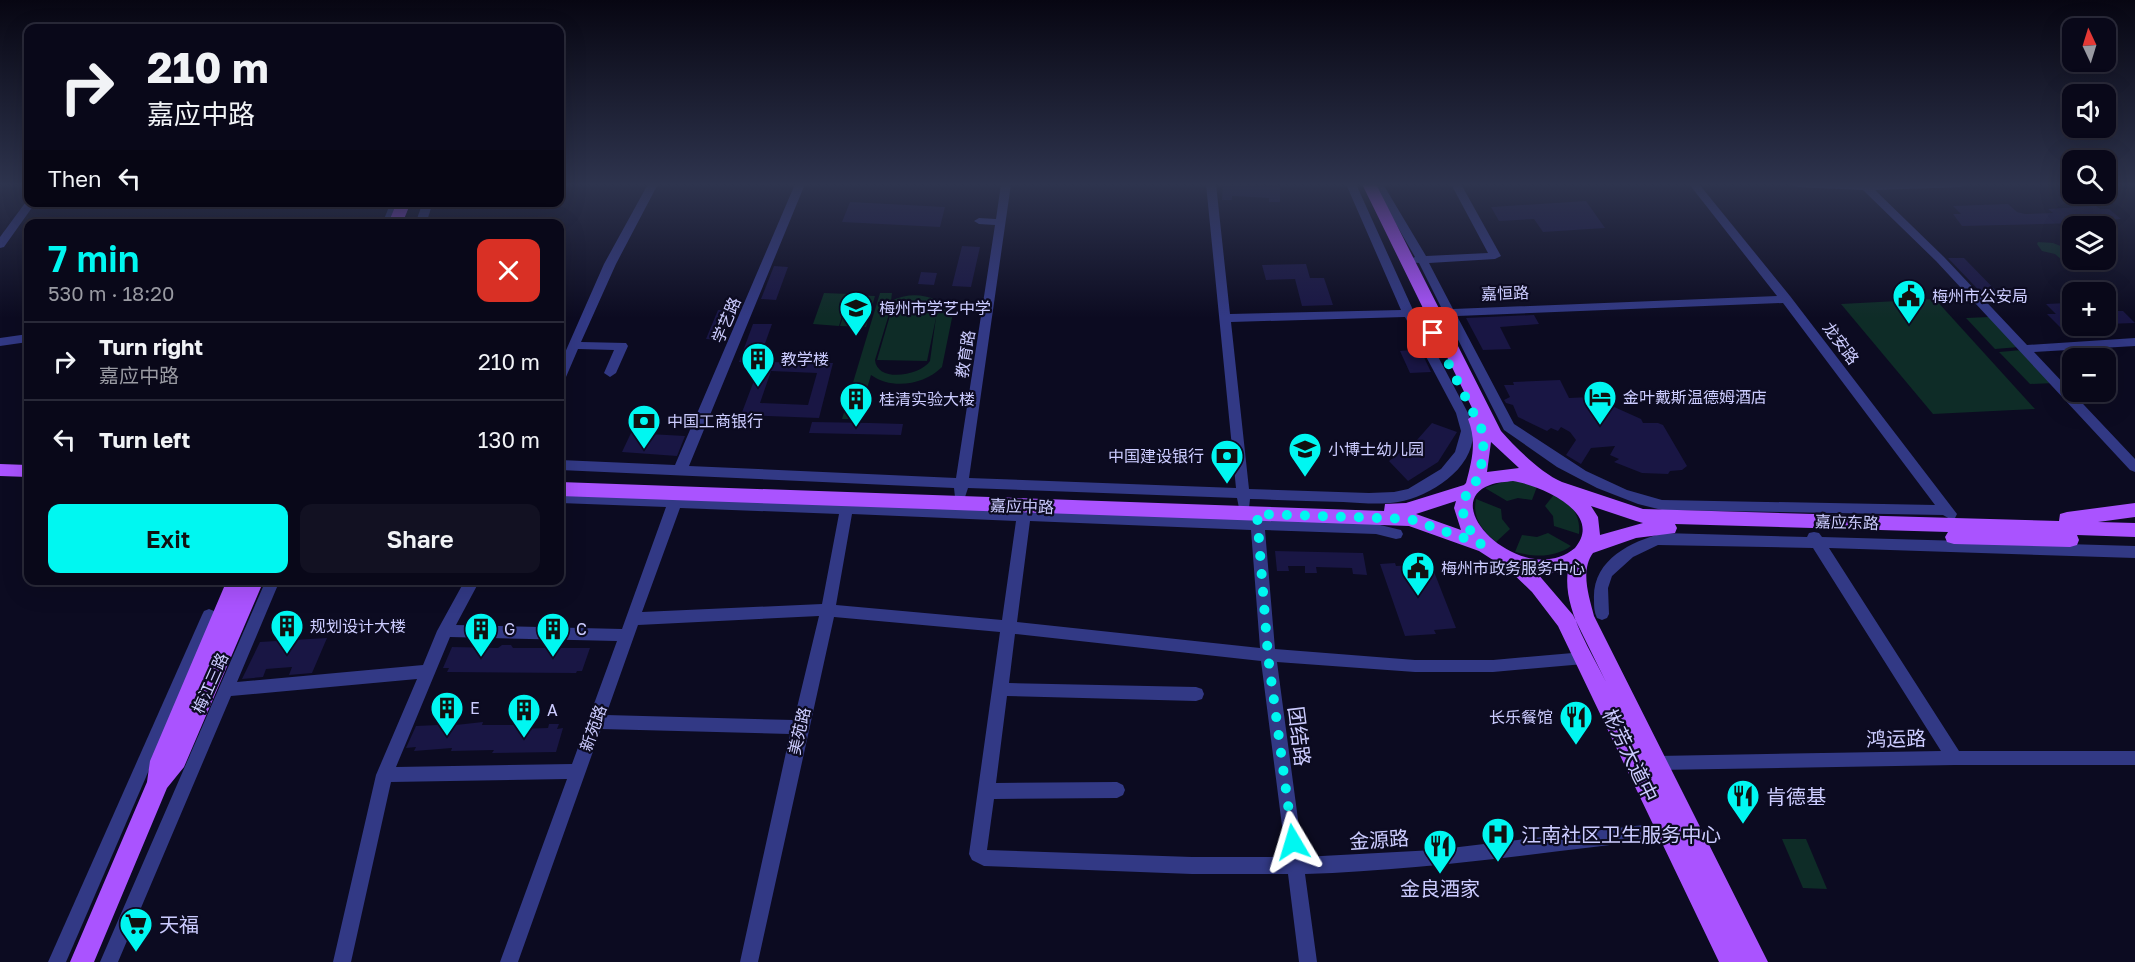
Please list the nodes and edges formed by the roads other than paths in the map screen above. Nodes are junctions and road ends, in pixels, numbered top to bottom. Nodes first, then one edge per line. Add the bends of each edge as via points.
1 (12, 229) edge
2 (629, 229) edge
3 (781, 229) edge
4 (1000, 229) edge
5 (1216, 229) edge
6 (1376, 229) edge
7 (1381, 229) edge
8 (1396, 229) edge
9 (1400, 229) edge
10 (1480, 229) edge
11 (1730, 229) edge
12 (1909, 229) edge
13 (0, 245) edge
14 (1415, 260) junction
15 (1786, 299) junction
16 (1450, 312) junction
17 (1422, 313) junction
18 (1225, 318) junction
19 (24, 339) edge
20 (0, 342) edge
21 (2135, 342) edge
22 (582, 346) dead end
23 (2023, 350) junction
24 (564, 368) edge
25 (610, 373) dead end
26 (0, 458) edge
27 (24, 459) edge
28 (564, 465) edge
29 (2135, 467) edge
30 (681, 468) junction
31 (0, 470) edge
32 (24, 471) edge
33 (564, 477) edge
34 (1554, 485) junction
35 (1472, 487) junction
36 (961, 488) junction
37 (564, 489) edge
38 (564, 498) edge
39 (676, 498) junction
40 (847, 504) junction
41 (1248, 504) junction
42 (2135, 510) edge
43 (1953, 518) junction
44 (2135, 519) edge
45 (1023, 520) dead end
46 (2012, 526) junction
47 (2078, 528) junction
48 (2135, 530) edge
49 (1396, 534) dead end
50 (1814, 537) junction
51 (2135, 542) edge
52 (1481, 544) junction
53 (1583, 551) junction
54 (2135, 552) edge
55 (1512, 561) junction
56 (235, 585) edge
57 (253, 585) edge
58 (271, 585) edge
59 (470, 585) edge
60 (828, 610) junction
61 (1602, 614) dead end
62 (209, 615) dead end
63 (629, 627) junction
64 (1009, 627) junction
65 (445, 631) junction
66 (1268, 656) junction
67 (1584, 658) junction
68 (428, 671) junction
69 (1000, 689) junction
70 (225, 690) junction
71 (1196, 694) dead end
72 (595, 722) junction
73 (800, 727) junction
74 (1955, 758) junction
75 (2135, 758) edge
76 (1657, 763) junction
77 (578, 771) junction
78 (384, 775) junction
79 (158, 782) junction
80 (1117, 790) dead end
81 (986, 791) junction
82 (1668, 830) junction
83 (1296, 866) junction
84 (57, 962) edge
85 (82, 962) edge
86 (109, 962) edge
87 (342, 962) edge
88 (509, 962) edge
89 (749, 962) edge
90 (1308, 962) edge
91 (1732, 962) edge
92 (1756, 962) edge

1 - 13 street
2 - 24 street
3 - 30 street, 学艺路
4 - 36 street, 教育路
5 - 18 street, 团结路
6 - 17 street
7 - 17 main road
8 - 14 main road
9 - 14 street
10 - 14 street via 1495,256
11 - 15 street, 龙安路
12 - 23 street
14 - 16 street
14 - 17 main road
15 - 16 street, 嘉恒路
15 - 43 street, 龙安路
16 - 17 street, 嘉恒路
16 - 43 street via 1509,427 1595,480 1644,502
17 - 18 street, 嘉恒路
17 - 34 main road via 1494,434 1510,452
17 - 35 main road via 1483,432 1484,449
17 - 41 street via 1467,430 1464,448 1454,464 1437,480 1401,497
18 - 41 street, 团结路
19 - 20 street
21 - 23 street
22 - 25 street via 622,346
23 - 29 street
26 - 27 main road
28 - 30 street
30 - 36 street
31 - 32 main road
33 - 36 main road, 嘉应中路
34 - 35 main road via 1513,474 1492,476
34 - 43 main road, 嘉应东路 via 1643,516
34 - 53 main road via 1578,503 1589,521 1591,530
35 - 41 main road, 嘉应中路 via 1406,510
35 - 52 main road via 1463,504 1464,520
36 - 41 main road, 嘉应中路
37 - 39 main road, 嘉应中路
38 - 39 street
39 - 40 main road, 嘉应中路
39 - 63 street, 新苑路
40 - 41 main road, 嘉应中路
40 - 49 street via 1364,529
40 - 60 street, 美苑路
41 - 52 main road, 嘉应中路 via 1410,519
41 - 66 street, 团结路
42 - 46 main road
43 - 46 main road, 嘉应东路
44 - 47 main road
45 - 64 street
46 - 47 main road, 嘉应东路
47 - 48 main road, 嘉应东路
50 - 51 main road, 嘉应东路
50 - 53 main road, 嘉应东路 via 1652,527 1611,538
50 - 54 street
50 - 61 street via 1674,537 1645,542 1614,564 1602,581
50 - 74 street
52 - 55 main road
53 - 55 main road via 1572,560 1550,566
53 - 76 main road, 彬芳大道中 via 1576,580 1584,616
55 - 67 main road, 彬芳大道中 via 1566,621
56 - 79 main road, 梅江三路 via 161,761
57 - 79 main road, 梅江三路 via 176,760
58 - 70 street
59 - 65 street
60 - 63 street
60 - 64 street
60 - 73 street, 美苑路
62 - 84 street
63 - 65 street
63 - 72 street, 新苑路
64 - 66 street
64 - 69 street
65 - 68 street
66 - 67 street via 1415,666 1493,666
66 - 83 street, 团结路
67 - 82 main road, 彬芳大道中
68 - 70 street
68 - 78 street
69 - 71 street
69 - 81 street
70 - 86 street
72 - 73 street
72 - 77 street, 新苑路
73 - 89 street, 美苑路
74 - 75 street, 鸿运路
74 - 76 street, 鸿运路
76 - 92 main road, 彬芳大道中
77 - 78 street
77 - 88 street, 新苑路
78 - 87 street
79 - 85 main road, 梅江三路
80 - 81 street
81 - 83 street, 金源路 via 978,854 984,858 1212,867
82 - 83 street, 金源路 via 1402,861
82 - 91 main road, 彬芳大道中
83 - 90 street, 团结路

